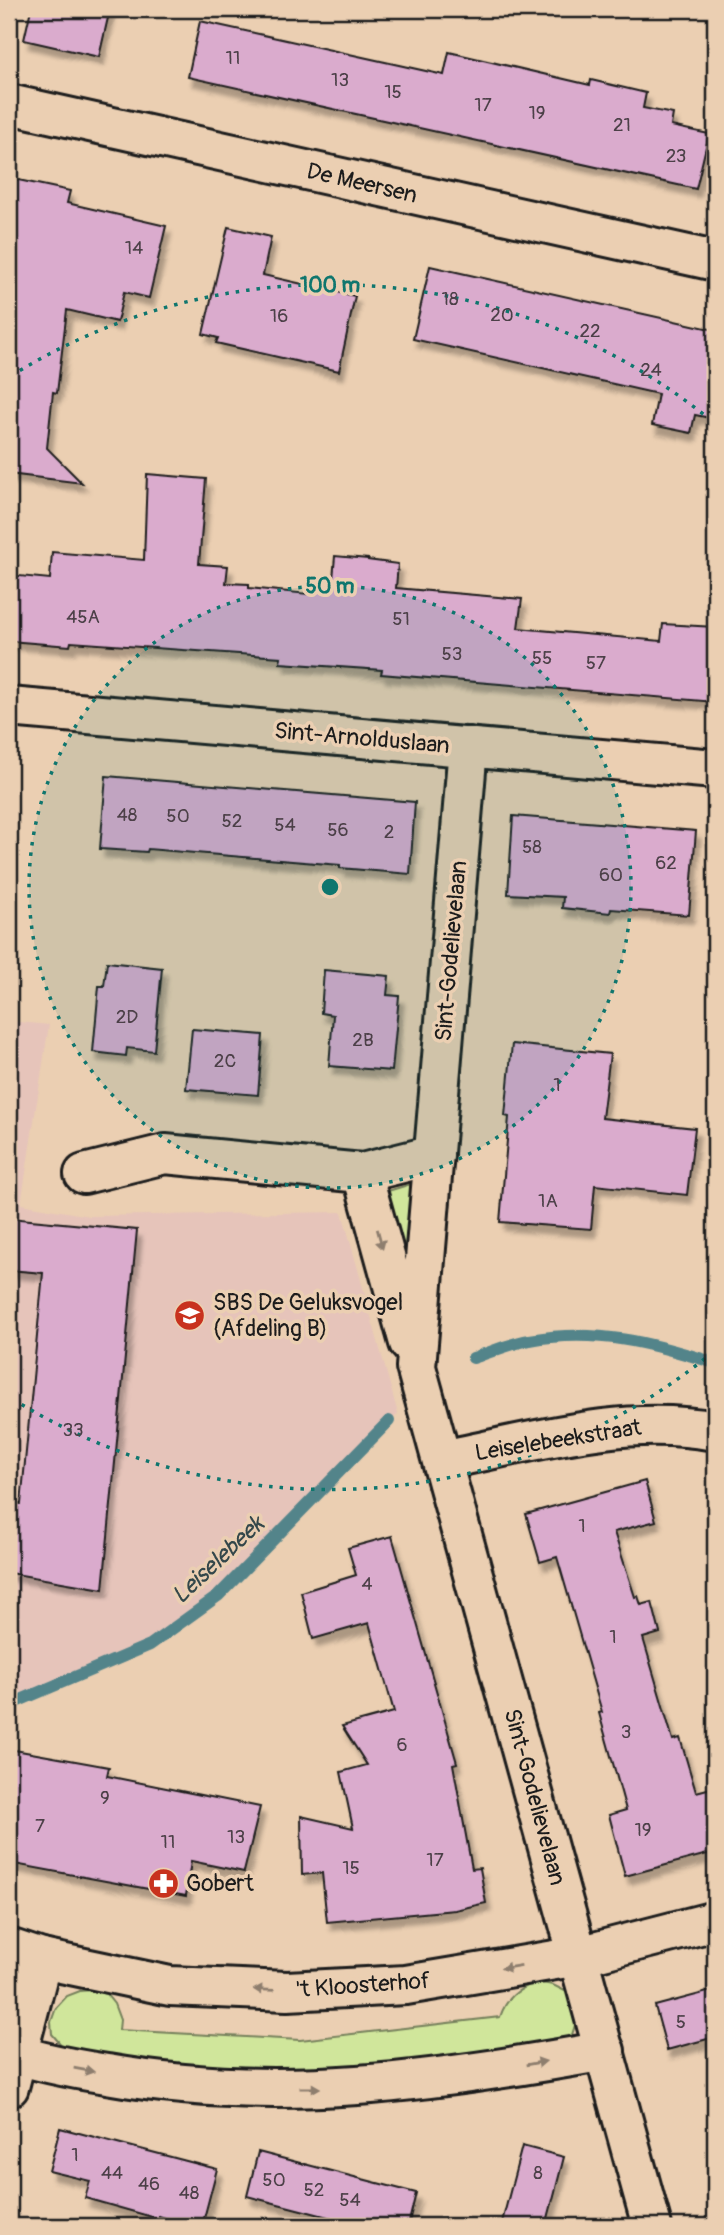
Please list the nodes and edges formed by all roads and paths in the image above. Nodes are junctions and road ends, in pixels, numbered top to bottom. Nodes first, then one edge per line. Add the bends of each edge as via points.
1 (9, 104) edge
2 (715, 261) edge
3 (9, 707) edge
4 (468, 747) junction
5 (715, 769) edge
6 (434, 1155) junction
7 (362, 1173) junction
8 (83, 1174) dead end
9 (416, 1367) junction
10 (715, 1431) edge
11 (442, 1460) junction
12 (715, 1920) edge
13 (26, 1954) edge
14 (579, 1956) junction
15 (605, 2051) junction
16 (12, 2065) edge
17 (652, 2226) edge

1 - 2 street, De Meersen
3 - 4 street, Sint-Arnolduslaan
4 - 5 street, Sint-Arnolduslaan
4 - 6 street, Sint-Godelievelaan
6 - 7 street
6 - 9 street, Sint-Godelievelaan
7 - 8 street via 165,1154
7 -> 9 street, Sint-Godelievelaan
9 - 11 street, Sint-Godelievelaan
10 - 11 street, Leiselebeekstraat via 640,1424
11 - 14 street, Sint-Godelievelaan
12 - 14 street, 't Kloosterhof
14 -> 13 street, 't Kloosterhof via 406,1985 287,1991 170,1986
13 - 16 street
14 - 15 street, Sint-Godelievelaan
16 -> 15 street via 190,2085 324,2088 472,2074
15 - 17 street, Sint-Godelievelaan

